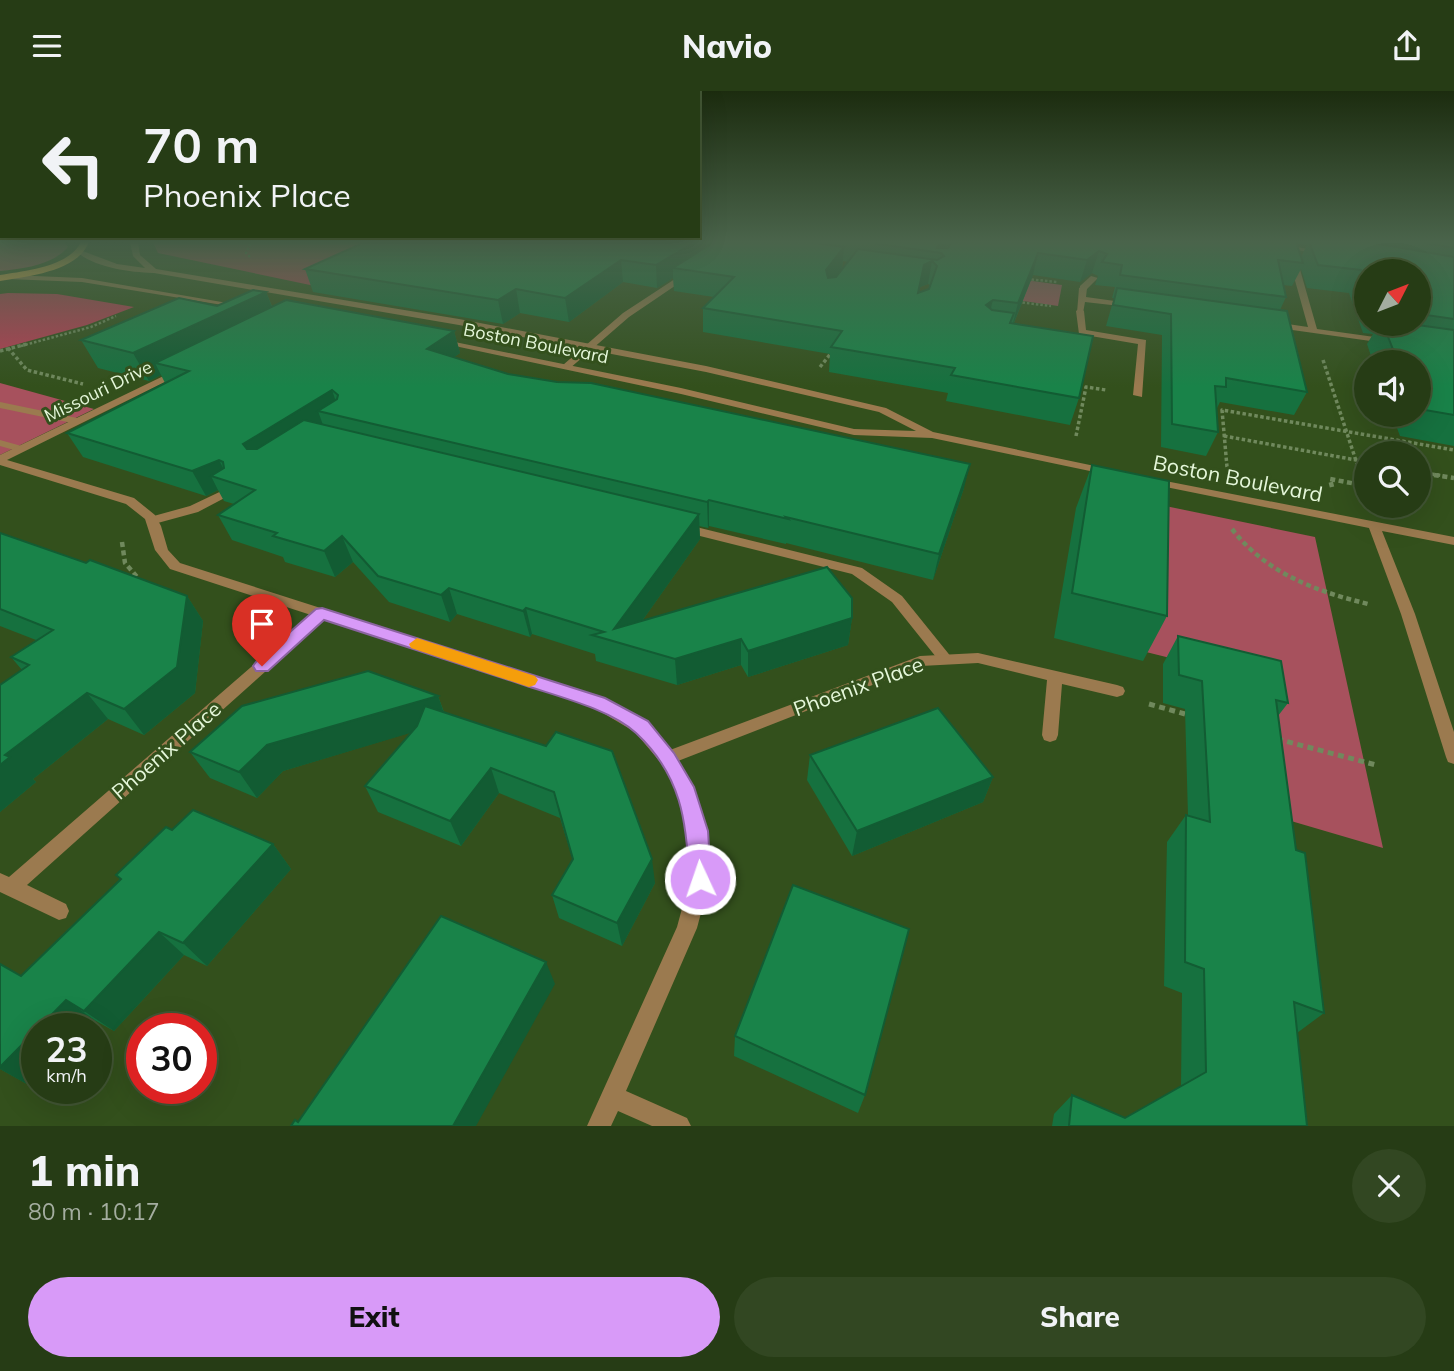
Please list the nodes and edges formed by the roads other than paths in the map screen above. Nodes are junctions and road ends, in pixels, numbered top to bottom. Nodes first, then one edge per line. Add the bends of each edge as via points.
1 (146, 290) edge
2 (276, 290) edge
3 (663, 290) edge
4 (1083, 290) edge
5 (1300, 290) edge
6 (325, 298) junction
7 (1082, 299) junction
8 (1133, 306) edge
9 (255, 308) edge
10 (304, 309) edge
11 (1263, 324) edge
12 (1313, 331) junction
13 (431, 341) edge
14 (1400, 343) edge
15 (587, 347) junction
16 (194, 365) edge
17 (566, 367) junction
18 (1138, 395) road end
19 (0, 405) edge
20 (77, 421) junction
21 (932, 435) junction
22 (0, 443) edge
23 (21, 449) junction
24 (0, 460) edge
25 (230, 491) edge
26 (154, 520) junction
27 (671, 525) edge
28 (1374, 525) junction
29 (1454, 541) edge
30 (322, 613) junction
31 (945, 658) junction
32 (1055, 675) junction
33 (1117, 691) dead end
34 (1050, 735) dead end
35 (1454, 757) edge
36 (667, 758) junction
37 (5, 884) edge
38 (59, 911) dead end
39 (612, 1096) junction
40 (599, 1126) edge
41 (679, 1126) edge

1 - 9 street
2 - 6 street, Boston Boulevard
3 - 15 street
4 - 7 street
5 - 12 street
6 - 10 street
6 - 15 street, Boston Boulevard
7 - 8 street
7 - 18 street via 1078,335 1143,342
11 - 12 street
12 - 14 street
13 - 17 street, Boston Boulevard
15 - 17 street
15 - 21 street, Boston Boulevard via 883,410
16 - 20 street, Missouri Drive
17 - 21 street, Boston Boulevard via 854,432
19 - 20 street
20 - 23 street, Missouri Drive
21 - 28 street, Boston Boulevard
22 - 23 street
23 - 24 street, Missouri Drive
24 - 26 street via 130,501
25 - 26 street via 194,509
26 - 30 street via 161,551 175,566
27 - 31 street via 857,571 897,599
28 - 29 street, Boston Boulevard
28 - 35 street
30 - 36 street via 599,703 641,727
30 - 37 street, Phoenix Place
31 - 32 street, Phoenix Place via 978,658
31 - 36 street, Phoenix Place via 890,671
32 - 33 street, Phoenix Place
32 - 34 street
36 - 39 street via 687,793 698,831 700,879 687,928
37 - 38 street, Phoenix Place
39 - 40 street
39 - 41 street

